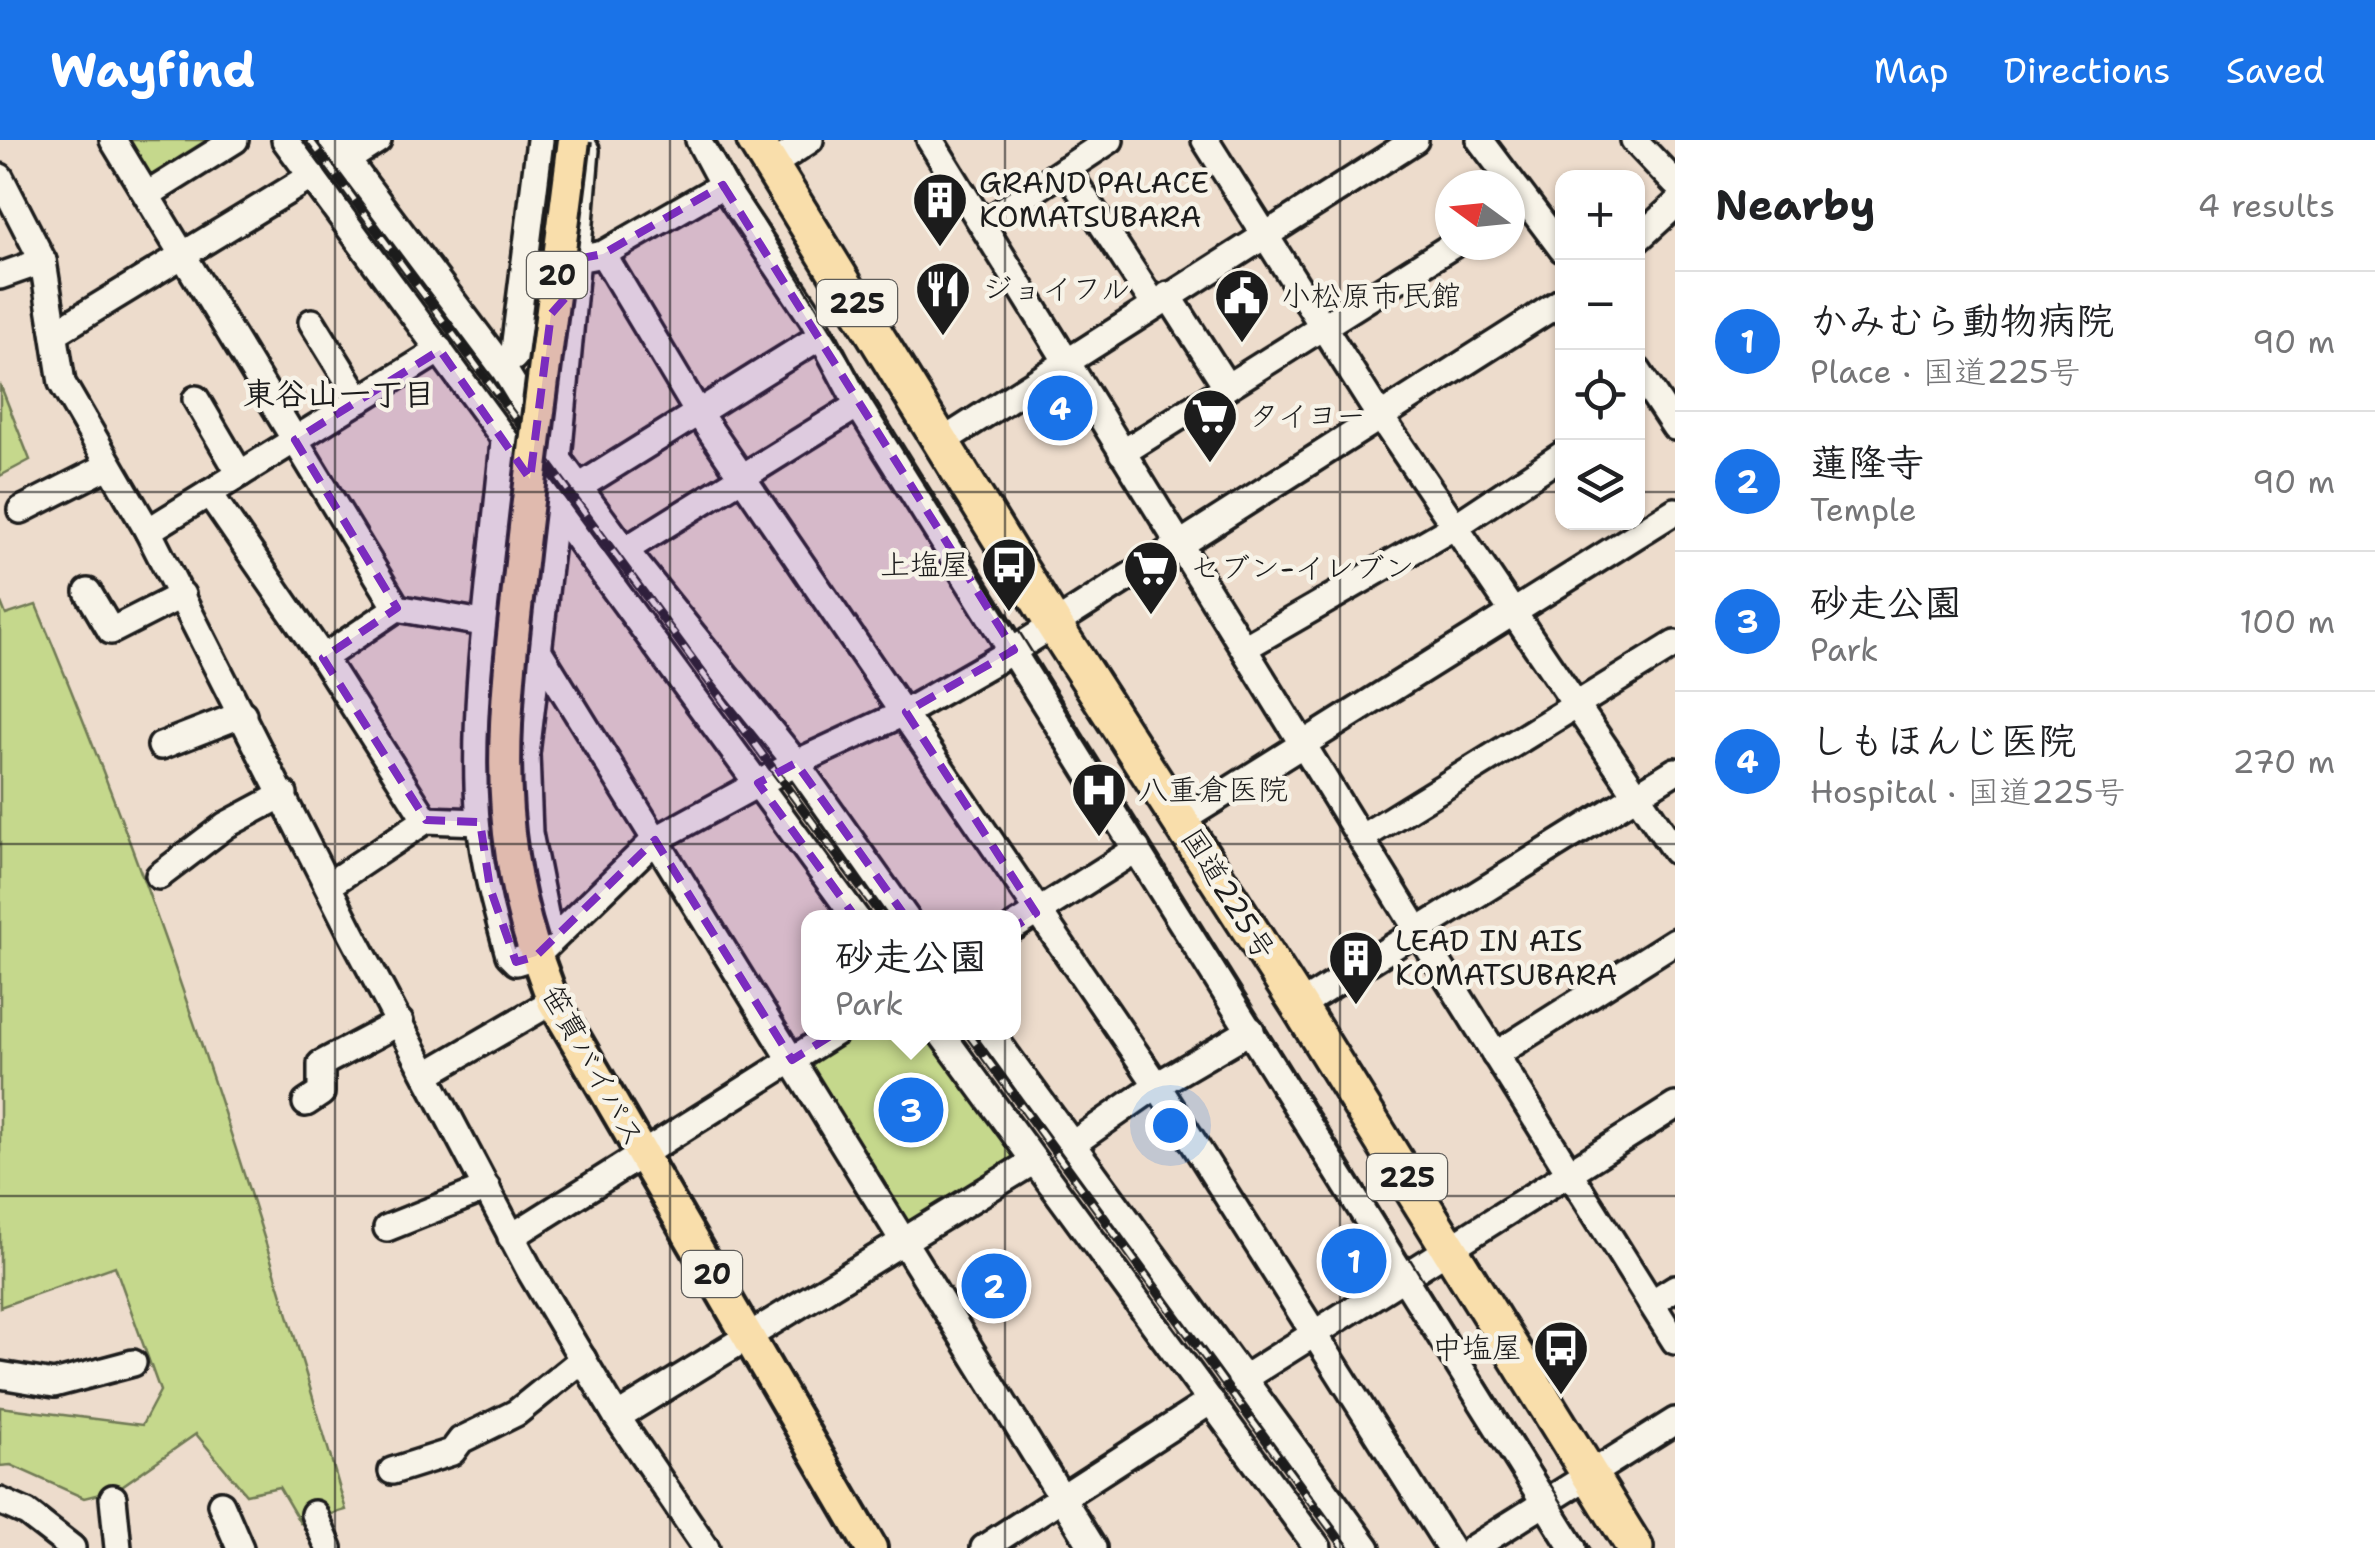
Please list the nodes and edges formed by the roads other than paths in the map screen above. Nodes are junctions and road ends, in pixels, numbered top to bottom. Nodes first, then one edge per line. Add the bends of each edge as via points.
1 (113, 140) edge
2 (235, 140) edge
3 (285, 140) edge
4 (378, 140) edge
5 (540, 140) edge
6 (559, 140) edge
7 (574, 140) edge
8 (587, 140) edge
9 (699, 140) edge
10 (810, 140) edge
11 (930, 140) edge
12 (1110, 140) edge
13 (1205, 140) edge
14 (1414, 140) edge
15 (1480, 140) edge
16 (1634, 140) edge
17 (340, 150) edge
18 (763, 152) edge
19 (1066, 168) junction
20 (1498, 170) edge
21 (312, 176) junction
22 (0, 177) edge
23 (1675, 183) edge
24 (723, 185) junction
25 (147, 196) junction
26 (1675, 206) edge
27 (1525, 211) edge
28 (983, 224) junction
29 (1263, 234) junction
30 (1645, 234) edge
31 (1555, 242) edge
32 (183, 255) junction
33 (1435, 256) edge
34 (590, 257) junction
35 (43, 260) junction
36 (0, 276) edge
37 (574, 288) junction
38 (1161, 300) junction
39 (1555, 306) edge
40 (312, 322) dead end
41 (1322, 328) junction
42 (56, 333) junction
43 (821, 336) junction
44 (440, 350) junction
45 (1065, 362) junction
46 (510, 364) junction
47 (1226, 387) junction
48 (196, 399) dead end
49 (360, 400) junction
50 (1645, 400) edge
51 (858, 406) junction
52 (538, 409) junction
53 (696, 412) junction
54 (1383, 419) junction
55 (1675, 427) edge
56 (295, 440) junction
57 (504, 441) junction
58 (943, 441) junction
59 (1122, 453) junction
60 (558, 459) junction
61 (1555, 460) edge
62 (108, 466) junction
63 (240, 474) junction
64 (745, 476) junction
65 (579, 487) junction
66 (209, 493) junction
67 (555, 508) junction
68 (20, 510) dead end
69 (1675, 511) edge
70 (1457, 525) junction
71 (148, 531) junction
72 (1180, 546) junction
73 (625, 550) junction
74 (88, 592) dead end
75 (182, 595) junction
76 (397, 608) junction
77 (1515, 611) junction
78 (488, 624) junction
79 (1054, 625) junction
80 (1675, 644) edge
81 (537, 648) junction
82 (1244, 648) junction
83 (1014, 650) junction
84 (323, 658) junction
85 (1577, 702) junction
86 (906, 712) junction
87 (244, 714) junction
88 (1302, 743) junction
89 (161, 746) dead end
90 (796, 762) junction
91 (1675, 772) edge
92 (758, 783) junction
93 (284, 794) junction
94 (1637, 795) junction
95 (426, 820) junction
96 (1182, 820) junction
97 (480, 822) junction
98 (1360, 838) junction
99 (655, 840) junction
100 (1137, 849) junction
101 (1675, 851) edge
102 (160, 876) dead end
103 (330, 884) junction
104 (850, 910) edge
105 (900, 910) edge
106 (1036, 913) junction
107 (1021, 923) edge
108 (1418, 931) junction
109 (1675, 941) edge
110 (534, 950) junction
111 (553, 1000) junction
112 (1300, 1006) junction
113 (400, 1022) junction
114 (1251, 1030) junction
115 (823, 1040) edge
116 (946, 1040) edge
117 (996, 1040) edge
118 (1495, 1055) junction
119 (792, 1060) junction
120 (429, 1073) junction
121 (1157, 1085) junction
122 (306, 1103) dead end
123 (1675, 1106) edge
124 (1074, 1143) junction
125 (642, 1155) junction
126 (1034, 1161) junction
127 (1570, 1173) junction
128 (487, 1188) junction
129 (387, 1228) dead end
130 (512, 1237) junction
131 (905, 1240) junction
132 (1452, 1248) junction
133 (1405, 1278) junction
134 (1675, 1288) edge
135 (1651, 1304) junction
136 (1317, 1332) junction
137 (748, 1337) junction
138 (1675, 1341) edge
139 (582, 1359) junction
140 (133, 1362) dead end
141 (0, 1375) edge
142 (1241, 1380) junction
143 (1210, 1401) junction
144 (617, 1418) junction
145 (1675, 1421) edge
146 (392, 1471) dead end
147 (1589, 1474) junction
148 (113, 1498) dead end
149 (1062, 1498) junction
150 (0, 1502) edge
151 (1544, 1503) junction
152 (221, 1504) dead end
153 (314, 1514) dead end
154 (72, 1548) edge
155 (118, 1548) edge
156 (240, 1548) edge
157 (328, 1548) edge
158 (706, 1548) edge
159 (871, 1548) edge
160 (984, 1548) edge
161 (1093, 1548) edge
162 (1318, 1548) edge
163 (1366, 1548) edge
164 (1450, 1548) edge
165 (1473, 1548) edge
166 (1574, 1548) edge
167 (1635, 1548) edge

1 - 25 street
2 - 25 street
3 - 21 street
4 - 17 street
5 - 46 street
6 - 52 main road, 笹貫バイパス / 20, bridge
7 - 52 main road, 笹貫バイパス / 20, bridge
8 - 34 street
9 - 24 street
10 - 18 street
11 - 28 street
12 - 19 street
13 - 29 street
14 - 29 street
15 - 20 street
16 - 23 street
17 - 46 street
18 - 58 highway, 国道225号 / 225
19 - 28 street
19 - 38 street
21 - 32 street
21 - 44 street
22 - 35 street
24 - 34 street
24 - 43 street
25 - 32 street
26 - 30 street
27 - 31 street
28 - 45 street
29 - 38 street
29 - 41 street
32 - 42 street
32 - 56 street
33 - 41 street
34 - 37 street
34 - 53 street
35 - 36 street
35 - 42 street
37 - 46 street
37 - 60 street
38 - 45 street
38 - 47 street
39 - 54 street
40 - 49 street
41 - 47 street
41 - 54 street
42 - 62 street via 62,383
43 - 51 street
43 - 53 street
44 - 49 street
44 - 57 street
45 - 58 street
45 - 59 street
46 - 60 street
47 - 59 street
48 - 63 street
49 - 56 street
50 - 55 street
51 - 64 street
51 - 83 street
52 - 110 main road, 笹貫バイパス / 20, bridge via 502,761 508,847
53 - 64 street
53 - 65 street
54 - 70 street
54 - 72 street
56 - 63 street
56 - 76 street
57 - 67 street
57 - 78 street
58 - 79 highway, 国道225号 / 225
59 - 72 street
60 - 65 street
61 - 70 street
62 - 68 street
62 - 71 street
63 - 66 street
64 - 73 street
64 - 86 street
65 - 73 street
66 - 71 street
66 - 84 street
67 - 81 street
67 - 92 street
69 - 77 street
70 - 77 street
70 - 82 street
71 - 75 street
72 - 79 street
72 - 82 street
73 - 90 street
74 - 75 street via 111,631
75 - 87 street
76 - 78 street
76 - 84 street
77 - 85 street
77 - 88 street
78 - 81 street
78 - 97 street
79 - 83 street
79 - 96 highway, 国道225号 / 225
80 - 85 street
81 - 99 street
81 - 110 street via 526,792 548,930
82 - 88 street
83 - 86 street
83 - 100 street
84 - 95 street
85 - 94 street
85 - 98 street
86 - 90 street
86 - 106 street
87 - 89 street
87 - 93 street
88 - 96 street
88 - 98 street
90 - 92 street
90 - 105 street
91 - 94 street
92 - 99 street
92 - 104 street
93 - 102 street via 226,825
93 - 103 street
94 - 101 street
94 - 108 street
95 - 97 street
95 - 103 street
96 - 112 highway, 国道225号 / 225
97 - 110 street via 508,955 516,962
98 - 108 street
99 - 110 street
99 - 119 street
100 - 106 street
100 - 114 street
103 - 113 street
106 - 107 street
106 - 121 street
108 - 112 street
108 - 118 street
109 - 118 street
110 - 111 main road, 笹貫バイパス / 20
111 - 120 street
111 - 125 main road, 笹貫バイパス / 20
112 - 132 highway, 国道225号 / 225
113 - 120 street
113 - 122 street via 321,1064 320,1093
114 - 121 street
114 - 133 street
115 - 119 street
116 - 126 street
117 - 124 street
118 - 127 street
119 - 125 street
119 - 131 street
120 - 128 street
121 - 124 street
121 - 136 street
123 - 127 street
124 - 142 street
125 - 130 street
125 - 137 main road, 笹貫バイパス / 20
126 - 131 street
126 - 143 street
127 - 132 street
127 - 135 street
128 - 129 street
128 - 130 street
130 - 139 street
131 - 137 street
131 - 149 street
132 - 133 street
132 - 147 highway, 国道225号 / 225
133 - 136 street
133 - 151 street
134 - 135 street
135 - 138 street
136 - 142 street
136 - 164 street
137 - 144 street
137 - 159 main road, 笹貫バイパス / 20
139 - 144 street
139 - 146 street via 516,1413 462,1440 452,1452
140 - 141 street via 54,1384
142 - 163 street
143 - 149 street
143 - 162 street
144 - 158 street
145 - 147 street
147 - 151 street
147 - 167 highway, 国道225号 / 225
148 - 155 street
149 - 160 street
149 - 161 street
150 - 154 street via 28,1513
151 - 165 street
151 - 166 street
152 - 156 street
153 - 157 street

